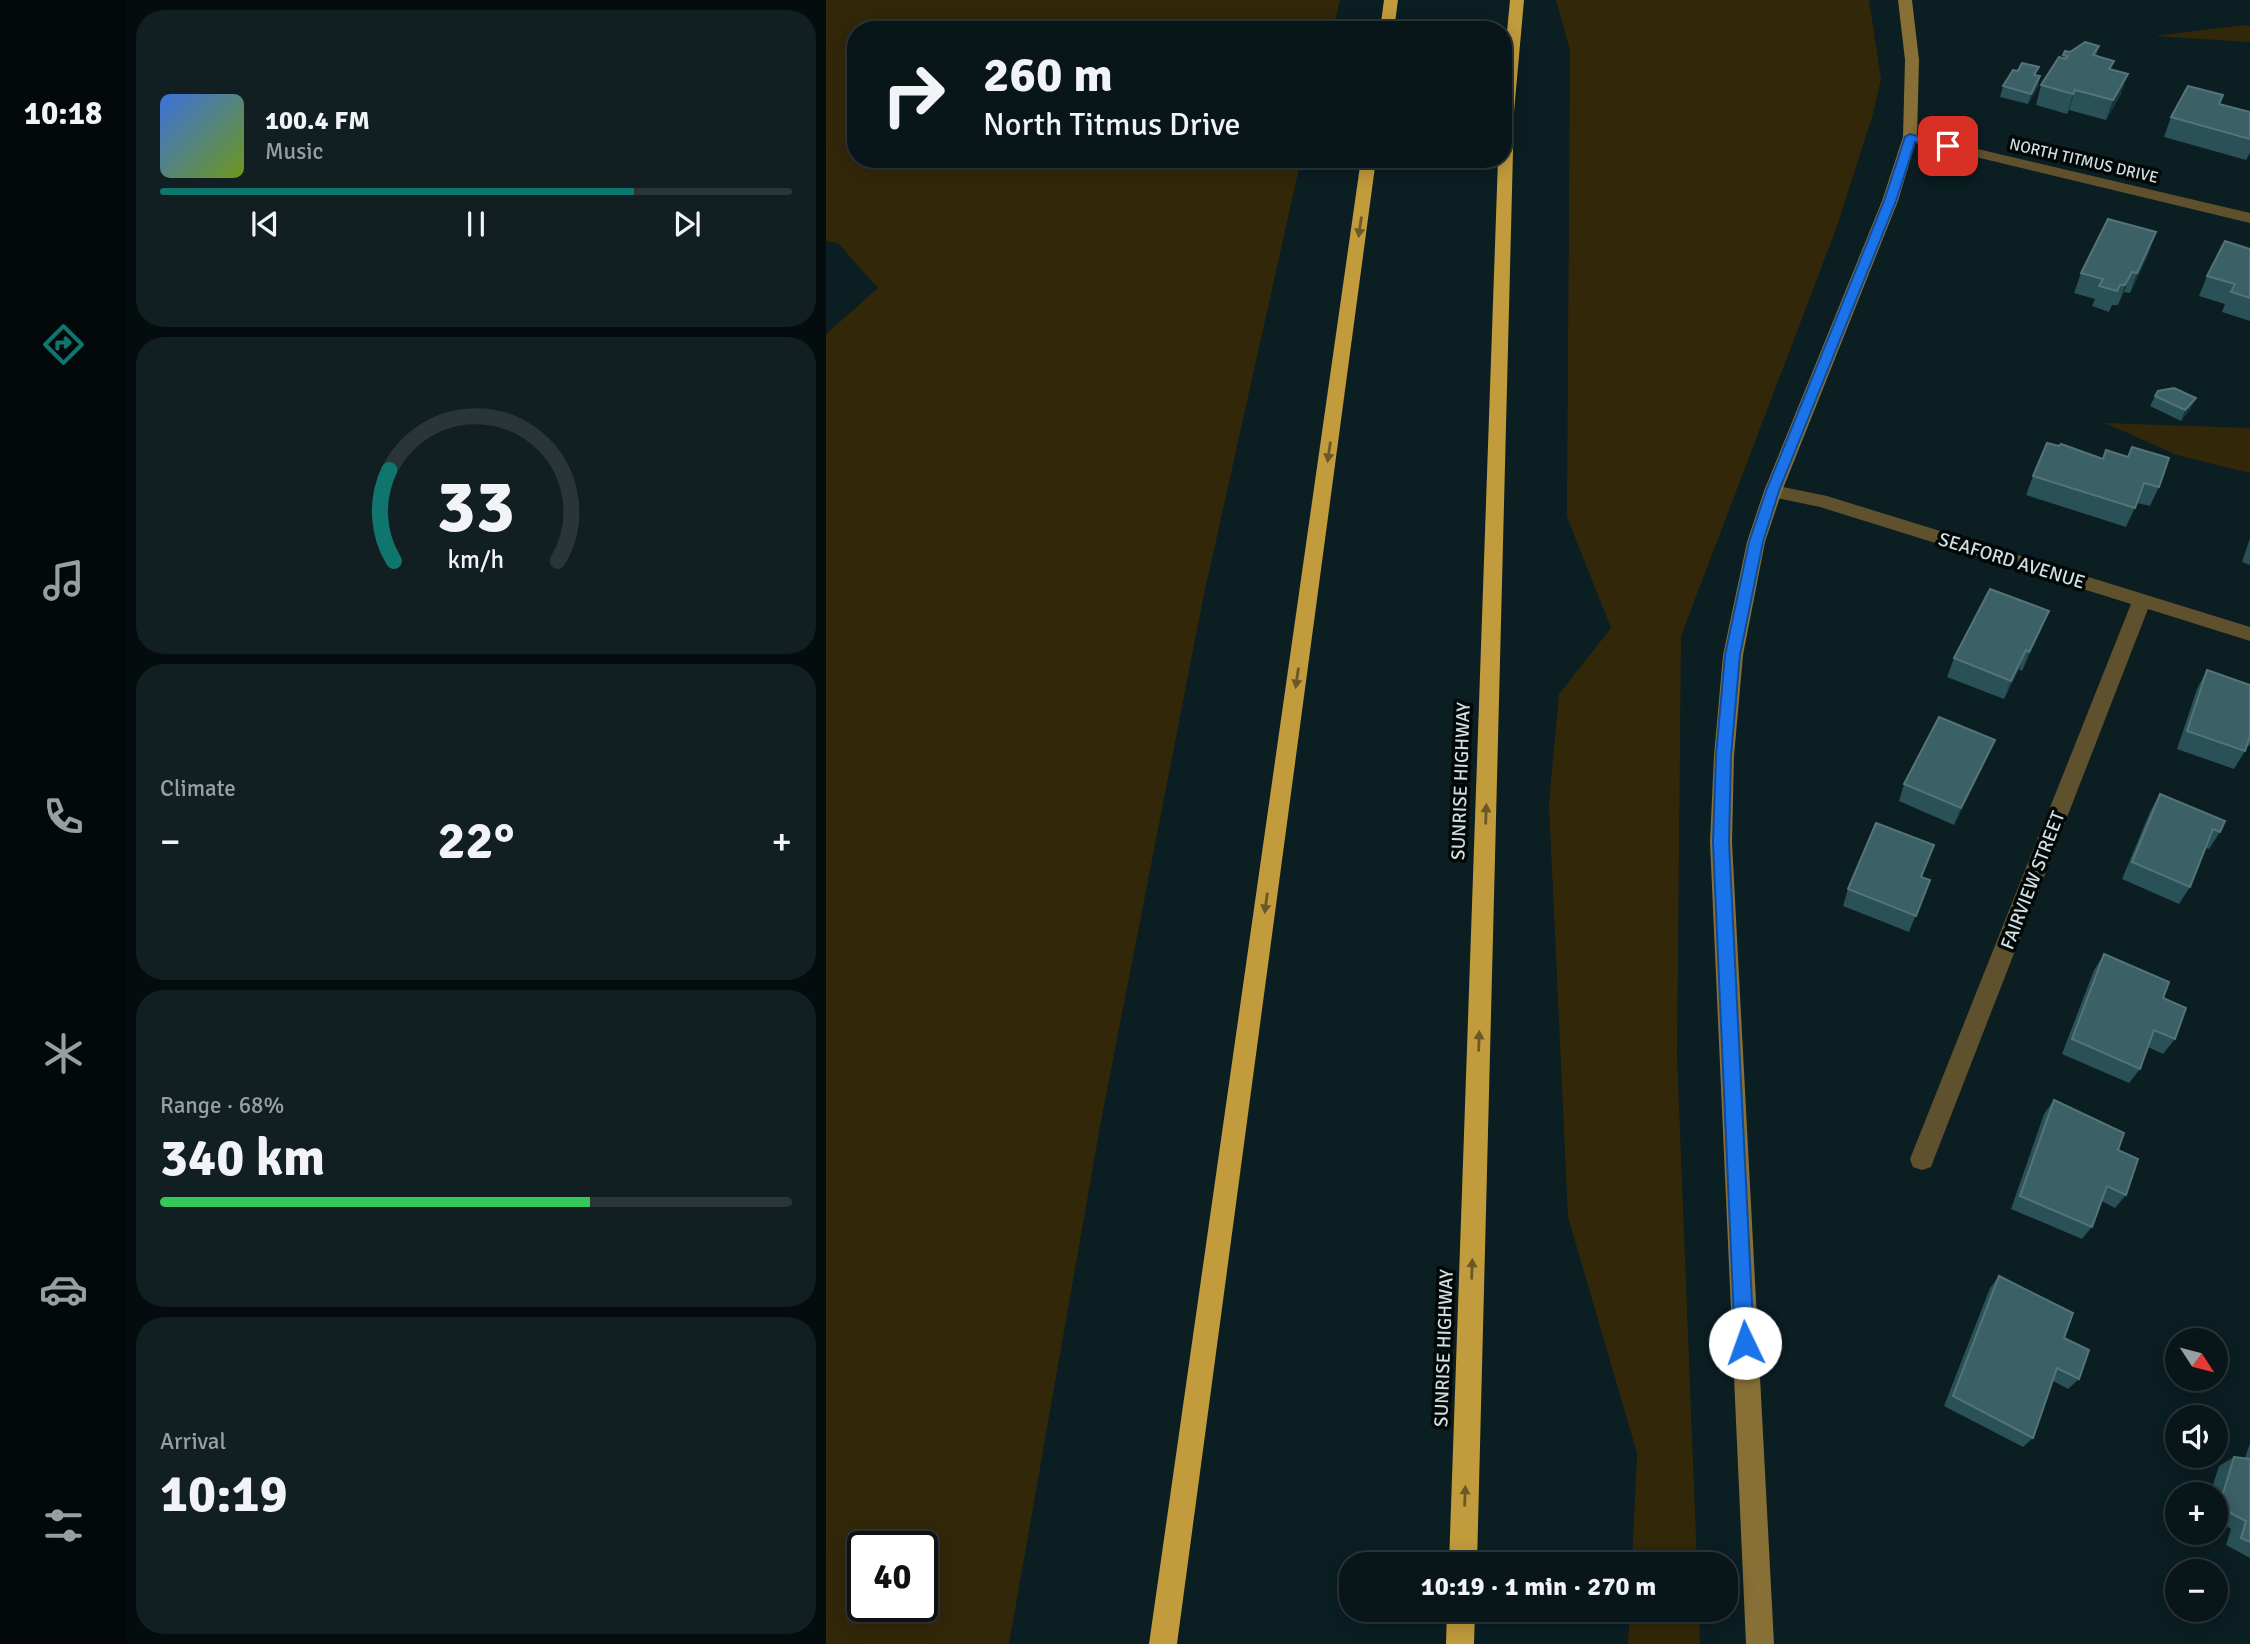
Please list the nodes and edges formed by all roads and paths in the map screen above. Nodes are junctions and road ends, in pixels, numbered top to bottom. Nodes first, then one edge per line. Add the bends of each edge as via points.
1 (1391, 0) edge
2 (1517, 0) edge
3 (1905, 0) edge
4 (1388, 21) edge
5 (1512, 63) edge
6 (1910, 137) junction
7 (1368, 168) edge
8 (1506, 168) edge
9 (2250, 218) edge
10 (1773, 491) junction
11 (2142, 600) junction
12 (2250, 634) edge
13 (1922, 1159) dead end
14 (1463, 1552) edge
15 (1461, 1622) edge
16 (1163, 1644) edge
17 (1460, 1644) edge
18 (1760, 1644) edge

1 - 4 highway
5 -> 2 highway, SUNRISE HIGHWAY
3 - 6 street via 1912,60
6 - 9 street, NORTH TITMUS DRIVE
6 - 10 street via 1890,201
7 -> 16 highway
14 -> 8 highway, SUNRISE HIGHWAY
10 - 11 street, SEAFORD AVENUE via 1821,501
10 - 18 street via 1756,542 1732,655 1721,842
11 - 12 street, SEAFORD AVENUE
11 - 13 street, FAIRVIEW STREET
15 - 17 highway

